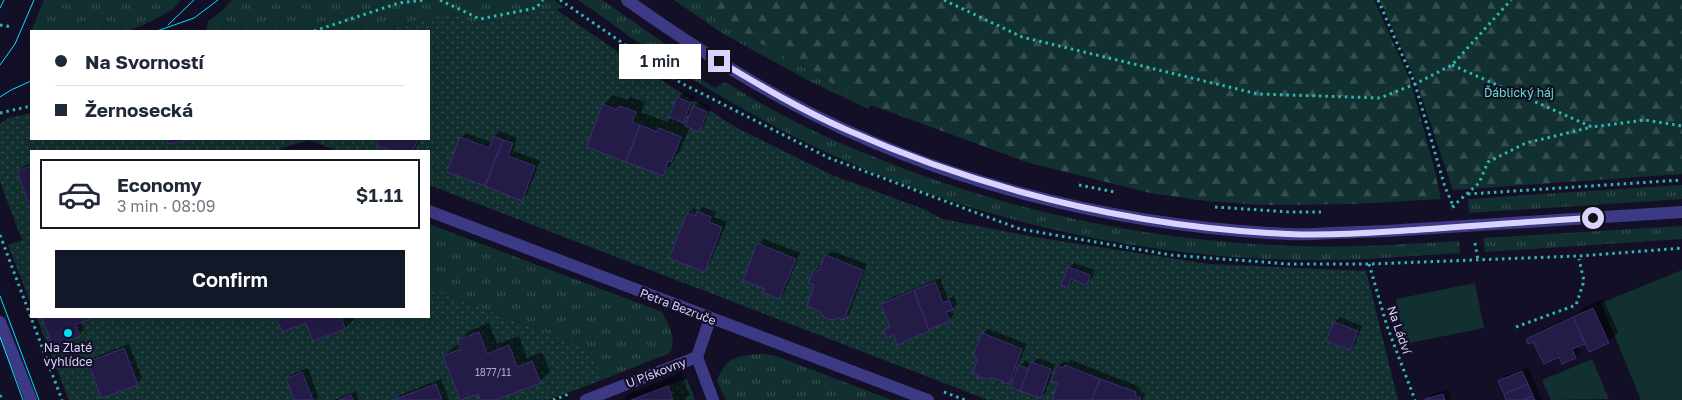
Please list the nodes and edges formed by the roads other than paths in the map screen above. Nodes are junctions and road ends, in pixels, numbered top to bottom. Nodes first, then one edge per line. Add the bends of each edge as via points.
1 (627, 0) edge
2 (430, 211) edge
3 (1682, 212) edge
4 (710, 319) junction
5 (0, 322) edge
6 (4, 344) edge
7 (698, 357) junction
8 (31, 400) edge
9 (586, 400) edge
10 (713, 400) edge
11 (928, 400) edge

1 - 3 street via 711,56 786,100 846,130 930,164 1029,196 1094,210 1175,224 1289,234 1378,232
2 - 4 street, Petra Bezruče
4 - 7 street
4 - 11 street, Petra Bezruče
5 - 6 street
6 - 8 street
7 - 9 street, U Pískovny
7 - 10 street

